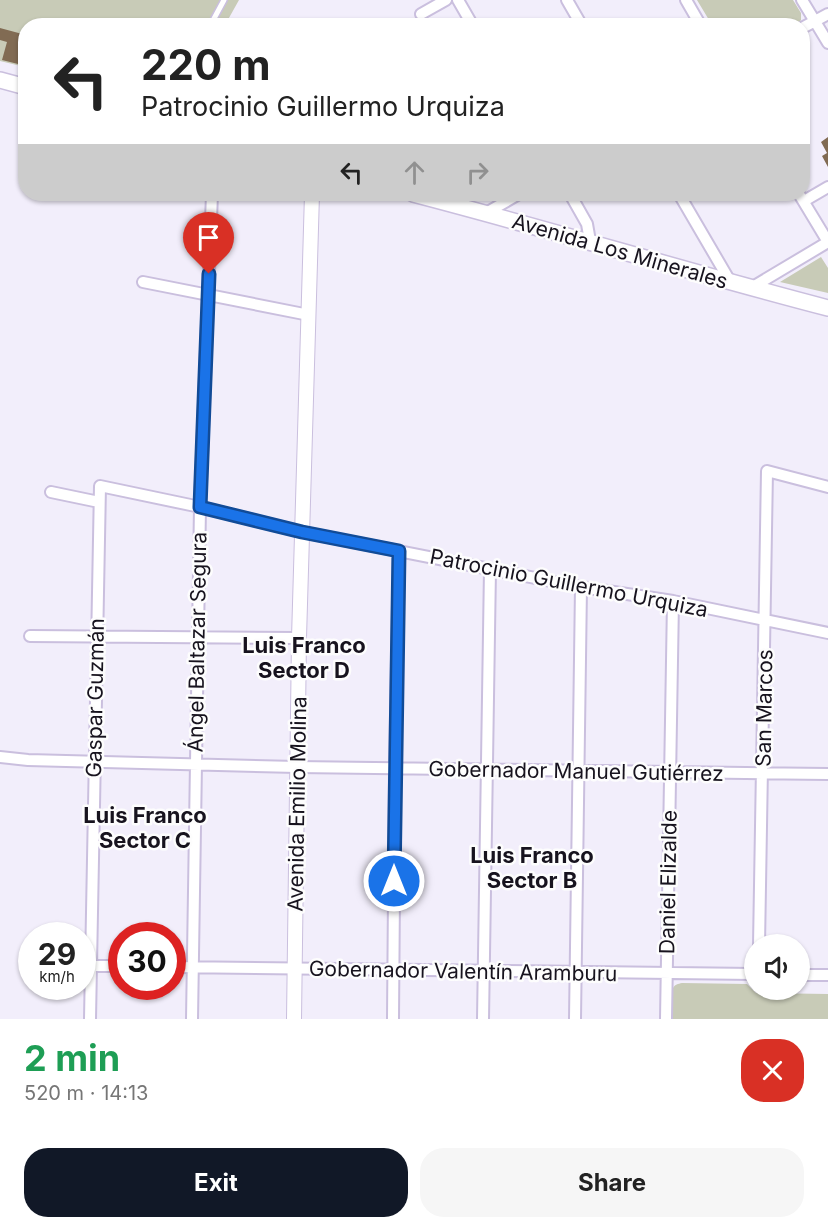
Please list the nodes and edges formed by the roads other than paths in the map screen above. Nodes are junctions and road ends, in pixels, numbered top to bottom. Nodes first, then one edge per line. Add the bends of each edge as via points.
1 (224, 0) edge
2 (446, 0) edge
3 (458, 0) edge
4 (567, 0) edge
5 (686, 0) edge
6 (802, 0) edge
7 (421, 14) dead end
8 (828, 14) edge
9 (214, 18) edge
10 (468, 18) edge
11 (577, 18) edge
12 (696, 18) edge
13 (815, 21) junction
14 (810, 24) edge
15 (828, 43) edge
16 (0, 80) edge
17 (18, 85) edge
18 (828, 187) edge
19 (810, 194) edge
20 (212, 201) edge
21 (312, 201) edge
22 (440, 201) edge
23 (507, 201) edge
24 (574, 201) edge
25 (683, 201) edge
26 (804, 201) edge
27 (486, 213) junction
28 (590, 242) junction
29 (828, 242) edge
30 (143, 282) dead end
31 (731, 283) junction
32 (751, 288) junction
33 (208, 295) junction
34 (828, 308) edge
35 (309, 315) junction
36 (100, 486) joint
37 (828, 488) edge
38 (51, 492) dead end
39 (99, 502) junction
40 (200, 507) junction
41 (302, 532) junction
42 (399, 551) junction
43 (490, 569) junction
44 (581, 587) junction
45 (673, 601) junction
46 (765, 621) junction
47 (828, 633) edge
48 (30, 636) dead end
49 (96, 637) junction
50 (198, 638) junction
51 (299, 638) junction
52 (0, 757) edge
53 (94, 762) junction
54 (195, 765) junction
55 (297, 767) junction
56 (395, 769) junction
57 (487, 770) junction
58 (579, 771) junction
59 (670, 773) junction
60 (762, 773) junction
61 (828, 774) edge
62 (92, 922) edge
63 (759, 934) edge
64 (186, 968) edge
65 (192, 968) junction
66 (294, 969) junction
67 (394, 970) junction
68 (482, 971) junction
69 (576, 972) junction
70 (667, 973) junction
71 (744, 974) edge
72 (810, 975) edge
73 (828, 975) edge
74 (90, 1000) edge
75 (90, 1019) edge
76 (192, 1019) edge
77 (294, 1019) edge
78 (393, 1019) edge
79 (483, 1019) edge
80 (575, 1019) edge
81 (666, 1019) edge

1 - 9 lane
2 - 7 street
3 - 10 street
4 - 11 street
5 - 12 street
6 - 13 street
8 - 13 street
13 - 14 street
13 - 15 street
16 - 17 main road
18 - 19 street
20 - 33 street, Ángel Baltazar Segura
21 - 35 street, Avenida Emilio Molina
22 - 27 main road, Avenida Los Minerales
23 - 27 street
24 - 28 street via 587,224
25 - 31 street
26 - 29 street
27 - 28 main road, Avenida Los Minerales
28 - 31 main road, Avenida Los Minerales
29 - 32 street
30 - 33 street
31 - 32 main road, Avenida Los Minerales
32 - 34 main road, Avenida Los Minerales
33 - 35 street
33 - 40 street, Ángel Baltazar Segura
35 - 41 street, Avenida Emilio Molina
36 - 39 street, Gaspar Guzmán
36 - 40 street, Patrocinio Guillermo Urquiza
37 - 46 street, San Marcos via 767,471
38 - 39 street
39 - 49 street, Gaspar Guzmán
40 - 41 street, Patrocinio Guillermo Urquiza
40 - 50 street, Ángel Baltazar Segura
41 - 42 street, Patrocinio Guillermo Urquiza
41 - 51 street, Avenida Emilio Molina
42 - 43 street, Patrocinio Guillermo Urquiza
42 - 56 street
43 - 44 street, Patrocinio Guillermo Urquiza
43 - 57 street
44 - 45 street, Patrocinio Guillermo Urquiza
44 - 58 street
45 - 46 street, Patrocinio Guillermo Urquiza
45 - 59 street, Daniel Elizalde
46 - 47 street, Patrocinio Guillermo Urquiza
46 - 60 street, San Marcos
48 - 49 street
49 - 50 street
49 - 53 street, Gaspar Guzmán
50 - 51 street
50 - 54 street, Ángel Baltazar Segura
51 - 55 street, Avenida Emilio Molina
52 - 53 street, Gobernador Manuel Gutiérrez
53 - 54 street, Gobernador Manuel Gutiérrez
53 - 62 street, Gaspar Guzmán
54 - 55 street, Gobernador Manuel Gutiérrez
54 - 65 street, Ángel Baltazar Segura
55 - 56 street, Gobernador Manuel Gutiérrez
55 - 66 street, Avenida Emilio Molina
56 - 57 street, Gobernador Manuel Gutiérrez
56 - 67 street
57 - 58 street, Gobernador Manuel Gutiérrez
57 - 68 street
58 - 59 street, Gobernador Manuel Gutiérrez
58 - 69 street
59 - 60 street, Gobernador Manuel Gutiérrez
59 - 70 street, Daniel Elizalde
60 - 61 street, Gobernador Manuel Gutiérrez
60 - 63 street, San Marcos
64 - 65 street, Gobernador Valentín Aramburu
65 - 66 street, Gobernador Valentín Aramburu
65 - 76 street, Ángel Baltazar Segura
66 - 67 street, Gobernador Valentín Aramburu
66 - 77 street, Avenida Emilio Molina
67 - 68 street, Gobernador Valentín Aramburu
67 - 78 street
68 - 69 street, Gobernador Valentín Aramburu
68 - 79 street
69 - 70 street, Gobernador Valentín Aramburu
69 - 80 street
70 - 71 street, Gobernador Valentín Aramburu
70 - 81 street, Daniel Elizalde
72 - 73 street
74 - 75 street, Gaspar Guzmán

